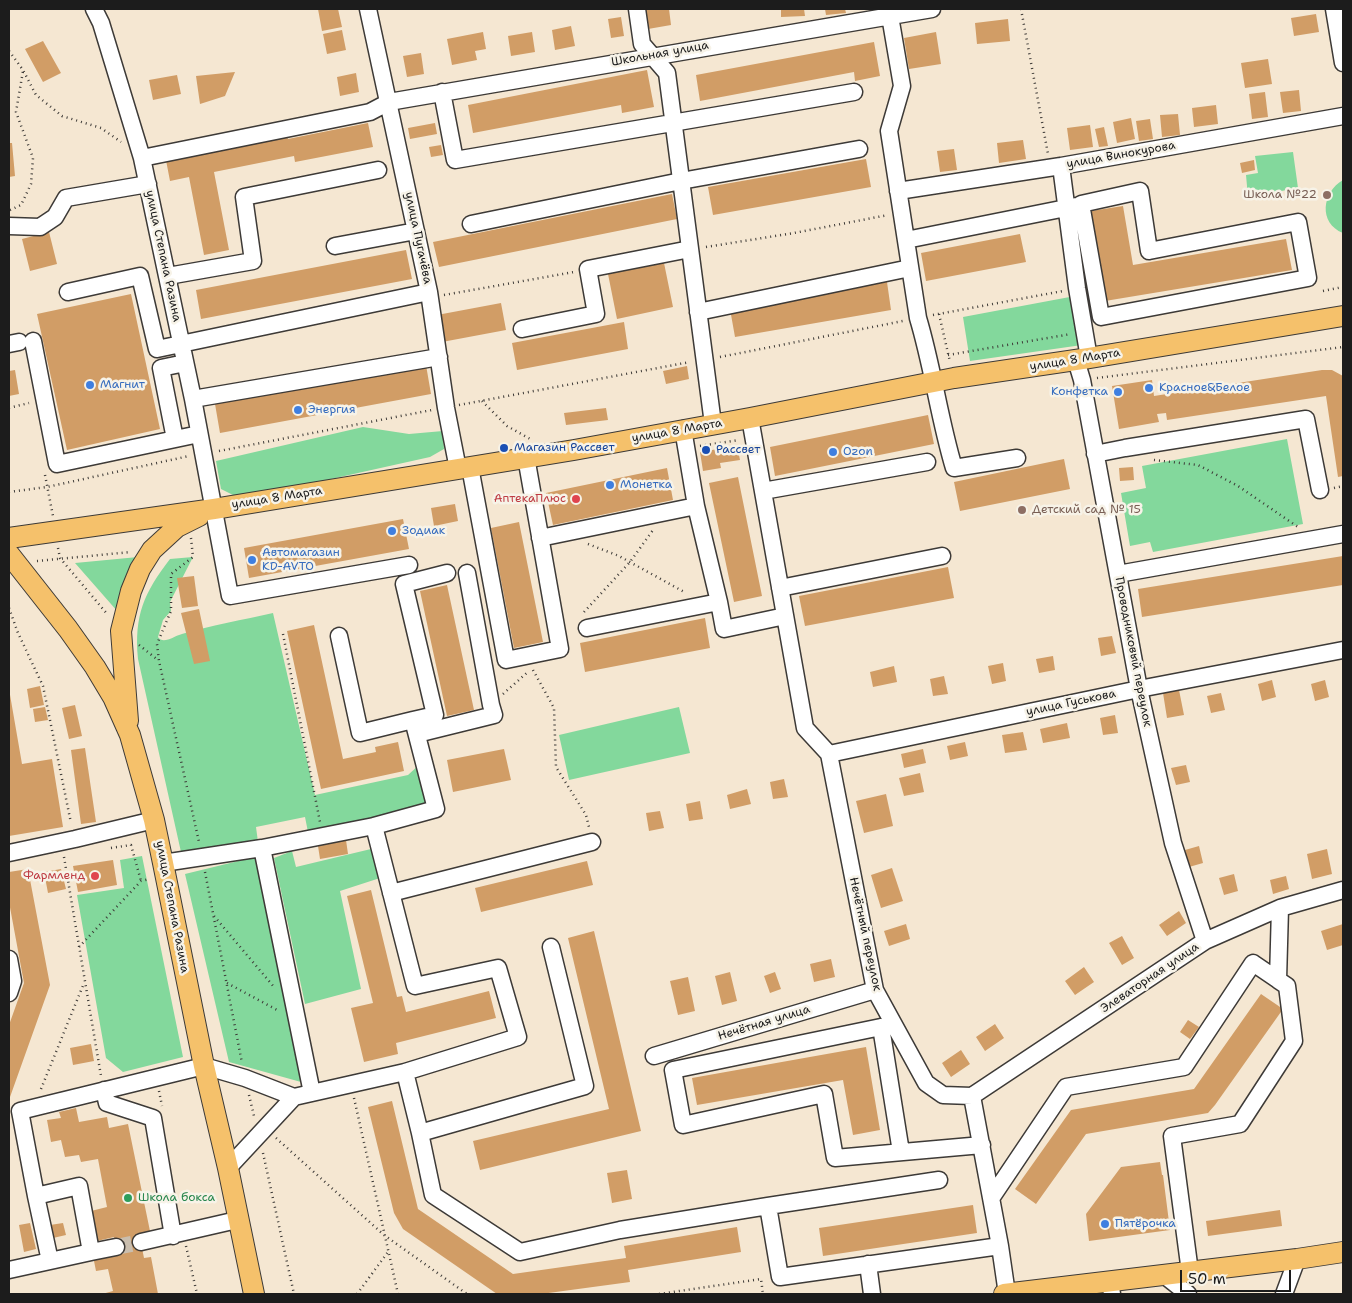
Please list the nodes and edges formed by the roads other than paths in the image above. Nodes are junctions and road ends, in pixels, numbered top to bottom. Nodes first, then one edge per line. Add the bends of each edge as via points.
1 (94, 9) edge
2 (368, 9) edge
3 (637, 9) edge
4 (932, 9) edge
5 (1334, 9) edge
6 (890, 16) junction
7 (653, 55) junction
8 (1343, 63) edge
9 (442, 92) junction
10 (854, 92) dead end
11 (389, 102) junction
12 (1343, 116) edge
13 (673, 123) junction
14 (859, 149) dead end
15 (142, 158) junction
16 (1056, 167) junction
17 (378, 170) dead end
18 (681, 181) junction
19 (148, 184) junction
20 (898, 191) junction
21 (1074, 206) junction
22 (471, 224) dead end
23 (9, 226) edge
24 (416, 231) junction
25 (906, 240) junction
26 (336, 246) dead end
27 (690, 249) junction
28 (910, 268) junction
29 (168, 276) junction
30 (68, 292) dead end
31 (430, 295) junction
32 (698, 312) junction
33 (1343, 316) edge
34 (522, 329) dead end
35 (20, 342) edge
36 (181, 344) junction
37 (438, 357) junction
38 (1083, 359) junction
39 (185, 363) junction
40 (944, 380) junction
41 (192, 399) junction
42 (712, 424) junction
43 (752, 428) junction
44 (199, 434) junction
45 (174, 439) junction
46 (685, 439) junction
47 (1095, 454) junction
48 (530, 456) junction
49 (1017, 458) dead end
50 (927, 462) dead end
51 (464, 468) junction
52 (1320, 490) dead end
53 (763, 491) junction
54 (696, 506) junction
55 (214, 509) junction
56 (1343, 534) edge
57 (9, 538) edge
58 (540, 538) junction
59 (942, 556) dead end
60 (12, 559) edge
61 (409, 564) dead end
62 (447, 573) dead end
63 (467, 573) dead end
64 (1118, 574) junction
65 (780, 588) junction
66 (713, 603) junction
67 (785, 616) junction
68 (582, 623) road end
69 (339, 636) dead end
70 (1343, 650) edge
71 (1139, 689) junction
72 (415, 727) junction
73 (130, 735) junction
74 (829, 754) junction
75 (154, 820) junction
76 (374, 826) junction
77 (592, 842) road end
78 (262, 848) junction
79 (9, 853) edge
80 (163, 863) junction
81 (1343, 890) edge
82 (391, 893) junction
83 (1280, 908) junction
84 (1205, 941) junction
85 (551, 947) dead end
86 (9, 959) edge
87 (1278, 980) junction
88 (875, 990) junction
89 (9, 993) edge
90 (654, 1056) dead end
91 (204, 1066) junction
92 (405, 1072) junction
93 (104, 1090) junction
94 (312, 1093) junction
95 (972, 1096) junction
96 (294, 1097) junction
97 (21, 1110) edge
98 (420, 1133) junction
99 (982, 1145) junction
100 (901, 1152) junction
101 (228, 1168) junction
102 (939, 1180) dead end
103 (36, 1196) junction
104 (992, 1197) junction
105 (768, 1206) junction
106 (237, 1220) junction
107 (173, 1236) junction
108 (141, 1242) tunnel mouth
109 (1000, 1246) junction
110 (116, 1247) tunnel mouth
111 (91, 1252) junction
112 (1343, 1252) edge
113 (1297, 1259) junction
114 (50, 1261) junction
115 (868, 1264) junction
116 (9, 1270) edge
117 (1190, 1272) junction
118 (1164, 1275) junction
119 (1111, 1288) edge
120 (254, 1294) edge
121 (872, 1294) edge
122 (1006, 1294) edge
123 (1188, 1294) edge
124 (1284, 1294) edge

1 - 15 street, улица Степана Разина
2 - 11 street, улица Пугачёва
3 - 7 street via 642,44
4 - 6 street, Школьная улица
5 - 8 street
6 - 7 street, Школьная улица
6 - 20 street via 902,86 889,131
7 - 9 street, Школьная улица
7 - 13 street via 667,73
9 - 11 street, Школьная улица
9 - 13 street via 455,160
10 - 13 street
11 - 15 street, Школьная улица via 370,112
11 - 24 street, улица Пугачёва
12 - 16 street, улица Винокурова
13 - 18 street
14 - 18 street
15 - 19 street, улица Степана Разина
16 - 20 street, улица Винокурова
16 - 21 street, Проводниковый переулок
17 - 29 street via 244,197 253,261
18 - 22 street
18 - 27 street
19 - 23 street via 66,198 55,217 40,228
19 - 29 street, улица Степана Разина
20 - 25 street
21 - 21 street via 1100,317 1308,278 1298,222 1149,251 1140,191
21 - 25 street
21 - 38 street, Проводниковый переулок via 1077,288 1085,332
24 - 26 street
24 - 31 street, улица Пугачёва
25 - 28 street
27 - 32 street
27 - 34 street via 588,269 596,314
28 - 32 street
28 - 40 street via 926,346
29 - 36 street, улица Степана Разина
30 - 36 street via 140,276 157,349
31 - 36 street
31 - 37 street, улица Пугачёва
32 - 42 street
33 - 38 main road, улица 8 Марта
35 - 45 street via 57,464
36 - 39 street, улица Степана Разина
37 - 41 street
37 - 51 street, улица Пугачёва via 446,408
38 - 40 main road, улица 8 Марта
38 - 47 street, Проводниковый переулок via 1082,380
39 - 41 street, улица Степана Разина
39 - 45 street via 160,368
40 - 43 main road, улица 8 Марта
40 - 49 street via 937,401 954,468
41 - 44 street, улица Степана Разина
42 - 43 main road, улица 8 Марта
42 - 46 main road, улица 8 Марта
43 - 53 street
44 - 45 street
44 - 55 street, улица Степана Разина
46 - 48 main road, улица 8 Марта
46 - 54 street
47 - 52 street via 1306,419
47 - 64 street, Проводниковый переулок
48 - 51 main road, улица 8 Марта
48 - 58 street
50 - 53 street
51 - 55 main road, улица 8 Марта
51 - 58 street, улица Пугачёва via 506,660 560,649
53 - 65 street
54 - 58 street
54 - 66 street
55 - 57 main road, улица 8 Марта
55 - 61 street, улица Степана Разина via 230,596
55 - 73 main road via 189,531 177,527 152,550 131,591 121,630
56 - 64 street
59 - 65 street
60 - 73 main road, улица Степана Разина via 95,667
62 - 72 street via 404,584 435,715
63 - 72 street via 494,715
64 - 71 street, Проводниковый переулок
65 - 67 street
66 - 67 street via 724,630
66 - 68 street
67 - 74 street via 805,728
69 - 72 street via 360,733
70 - 71 street, улица Гуськова
71 - 74 street, улица Гуськова
71 - 84 street, Проводниковый переулок via 1173,843
72 - 76 street via 436,809
73 - 75 main road, улица Степана Разина
74 - 88 street, Нечётный переулок
75 - 79 street
75 - 80 main road, улица Степана Разина
76 - 78 street
76 - 82 street
77 - 82 street
78 - 80 street
78 - 94 street
80 - 91 main road, улица Степана Разина
81 - 83 street, Элеваторная улица
82 - 92 street via 415,986 498,968 518,1037
83 - 84 street, Элеваторная улица
83 - 87 street
84 - 95 street, Элеваторная улица
85 - 98 street via 585,1086
86 - 89 street via 13,980
87 - 104 street via 1253,963 1184,1067 1066,1087
87 - 117 street via 1287,986 1294,1041 1240,1124 1172,1136
88 - 90 street, Нечётная улица
88 - 95 street, Нечётный переулок via 926,1083 943,1095
91 - 93 street
91 - 96 street
91 - 101 main road, улица Степана Разина
92 - 94 street
92 - 98 street
93 - 97 street
93 - 107 street via 107,1103 153,1118
94 - 96 street
95 - 99 street
96 - 101 street
97 - 103 street
98 - 105 street via 433,1195 520,1252 620,1230
99 - 100 street
99 - 104 street
100 - 100 street via 835,1158 824,1094 683,1125 673,1070 881,1027
101 - 106 main road, улица Степана Разина
102 - 105 street
103 - 111 street via 79,1186
103 - 114 street
104 - 109 street
105 - 115 street via 780,1277
106 - 107 street
106 - 120 main road, улица Степана Разина
107 - 108 street
109 - 115 street
109 - 122 street
110 - 111 street
111 - 114 street
112 - 113 main road
113 - 117 main road
113 - 124 street
114 - 116 street
115 - 121 street
117 - 118 main road
118 - 119 main road
118 - 123 street
119 - 122 main road

